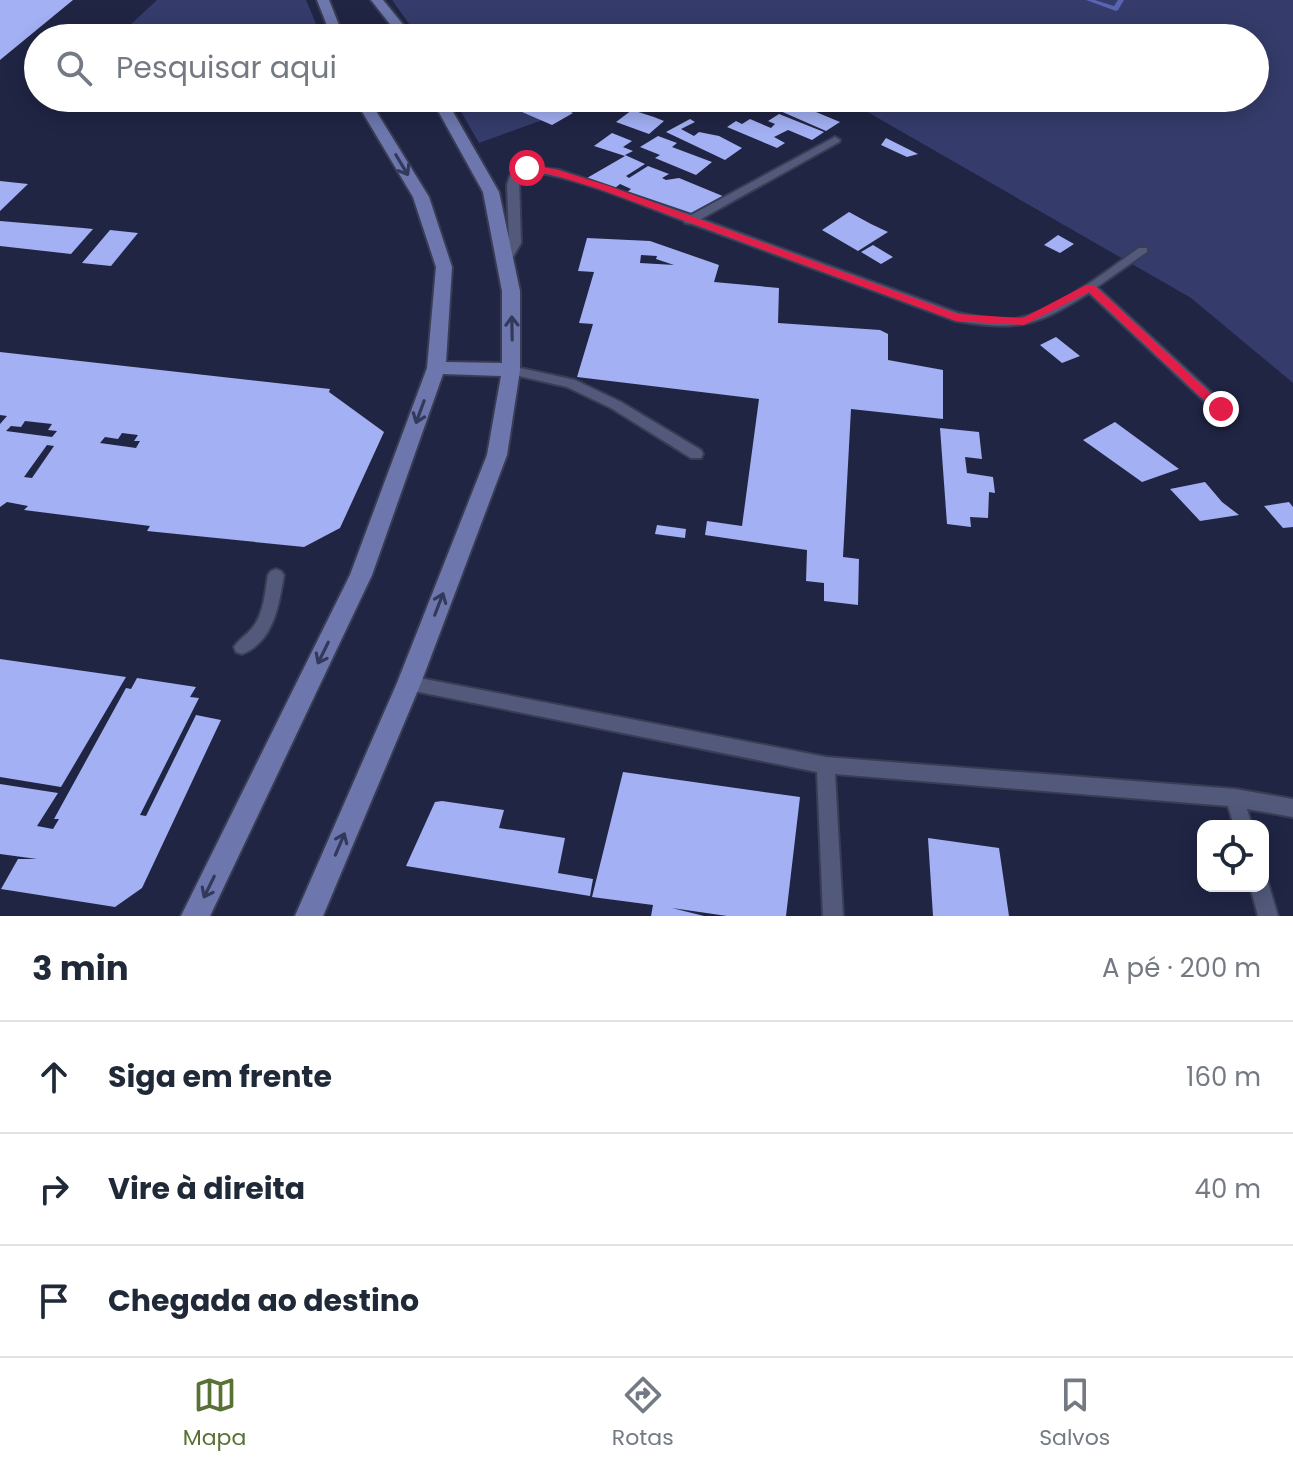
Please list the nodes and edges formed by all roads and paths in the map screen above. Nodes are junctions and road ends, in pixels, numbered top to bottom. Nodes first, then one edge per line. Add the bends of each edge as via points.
1 (323, 0) edge
2 (377, 0) edge
3 (332, 24) edge
4 (397, 24) edge
5 (369, 112) edge
6 (446, 112) edge
7 (835, 140) dead end
8 (689, 221) junction
9 (1143, 250) dead end
10 (505, 261) junction
11 (1090, 287) junction
12 (436, 368) junction
13 (511, 370) junction
14 (1221, 409) dead end
15 (696, 454) dead end
16 (276, 575) dead end
17 (242, 647) dead end
18 (409, 683) junction
19 (826, 765) junction
20 (1235, 798) junction
21 (1293, 808) edge
22 (1241, 820) edge
23 (1262, 892) edge
24 (195, 916) edge
25 (309, 916) edge
26 (833, 916) edge
27 (1268, 916) edge

1 - 3 street
2 - 4 street
5 -> 12 street via 421,197 444,267
6 - 10 street via 491,192
7 - 8 lane
8 - 10 lane via 606,188 527,168 512,185 515,243
8 - 11 lane via 956,317 1024,321
9 - 11 lane
13 -> 10 street via 511,291
11 - 14 lane
12 - 13 street
12 -> 24 street via 361,575
13 - 15 lane via 570,383
18 -> 13 street via 497,455
16 - 17 lane via 267,620 259,635
18 - 19 lane
25 -> 18 street
19 - 20 lane
19 - 26 lane
20 - 21 lane
20 - 22 lane
23 - 27 lane

